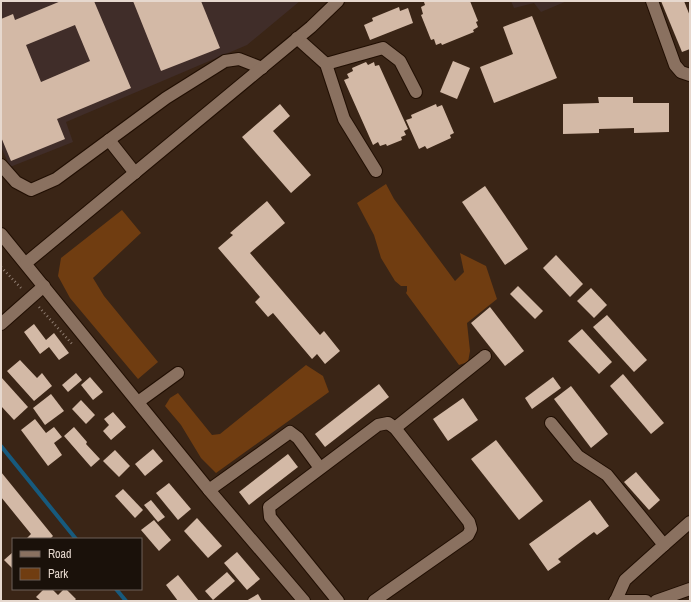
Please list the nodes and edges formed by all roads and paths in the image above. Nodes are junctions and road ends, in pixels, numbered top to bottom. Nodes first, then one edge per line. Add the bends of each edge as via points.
1 (338, 1) edge
2 (652, 1) edge
3 (297, 38) junction
4 (326, 64) junction
5 (262, 68) junction
6 (690, 75) edge
7 (416, 92) dead end
8 (109, 140) junction
9 (1, 165) edge
10 (376, 171) dead end
11 (135, 173) junction
12 (1, 234) edge
13 (26, 263) junction
14 (44, 286) junction
15 (1, 324) edge
16 (486, 356) dead end
17 (178, 372) dead end
18 (138, 402) junction
19 (551, 423) dead end
20 (395, 428) junction
21 (320, 468) junction
22 (209, 490) junction
23 (690, 522) edge
24 (664, 545) junction
25 (690, 589) edge
26 (304, 601) edge
27 (338, 601) edge
28 (374, 601) edge
29 (616, 601) edge
30 (646, 601) edge
31 (656, 601) edge

1 - 3 street
2 - 6 street via 675,65 681,72
3 - 4 street
3 - 5 street
4 - 7 street via 383,48 400,61
4 - 10 street via 344,119
5 - 8 street via 239,59 225,61 166,98
5 - 11 street
8 - 9 street via 56,179 31,190 16,182
8 - 11 street
11 - 13 street
12 - 13 street
13 - 14 street
14 - 15 street
14 - 18 street
16 - 20 street
17 - 18 street
18 - 22 street
19 - 24 street via 578,456 607,475
20 - 21 street via 388,423 378,425
20 - 28 street via 469,522 471,529 468,536
21 - 22 street via 298,438 290,432
21 - 27 street via 269,507 270,517
22 - 26 street
23 - 24 street
24 - 29 street via 625,580
25 - 31 street
29 - 30 street

